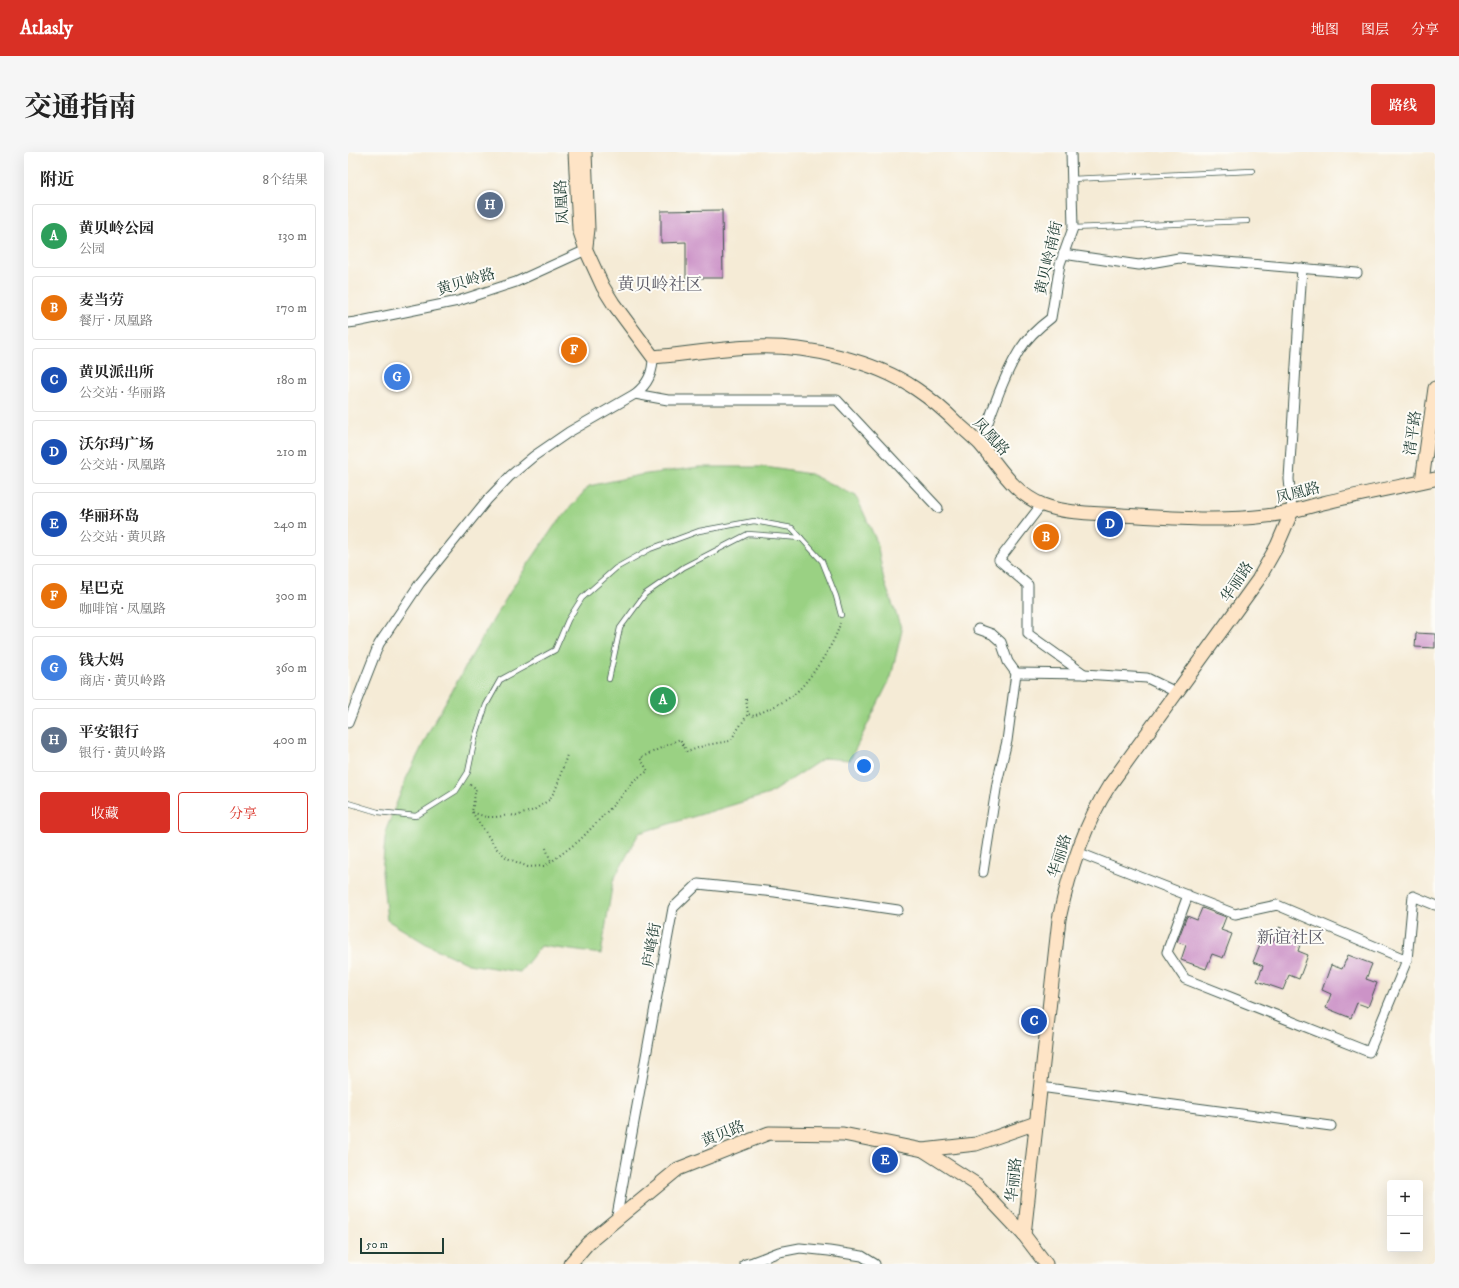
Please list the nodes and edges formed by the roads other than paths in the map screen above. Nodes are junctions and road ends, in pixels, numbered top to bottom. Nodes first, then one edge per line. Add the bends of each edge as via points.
1 (575, 152) edge
2 (585, 152) edge
3 (1071, 152) edge
4 (1252, 171) dead end
5 (1072, 179) junction
6 (1247, 221) dead end
7 (1073, 228) junction
8 (586, 250) junction
9 (1063, 254) junction
10 (1302, 268) junction
11 (1357, 273) dead end
12 (348, 323) edge
13 (653, 357) junction
14 (1435, 388) edge
15 (636, 394) junction
16 (980, 444) junction
17 (1429, 480) edge
18 (1042, 504) junction
19 (938, 508) dead end
20 (1292, 511) junction
21 (801, 538) junction
22 (841, 615) road end
23 (978, 629) dead end
24 (1016, 674) junction
25 (1084, 674) junction
26 (609, 679) dead end
27 (1178, 693) junction
28 (348, 723) edge
29 (348, 803) edge
30 (1077, 852) junction
31 (983, 872) dead end
32 (1188, 895) junction
33 (1435, 905) edge
34 (898, 910) dead end
35 (1407, 960) junction
36 (1040, 1086) junction
37 (1036, 1123) junction
38 (1331, 1126) dead end
39 (923, 1150) junction
40 (616, 1221) junction
41 (1024, 1235) junction
42 (570, 1264) edge
43 (745, 1264) edge
44 (874, 1264) edge
45 (1046, 1264) edge

1 - 8 street, 凤凰路 via 578,229
2 - 8 street, 凤凰路 via 588,229
3 - 5 street, 黄贝岭南街
4 - 5 lane
5 - 7 street, 黄贝岭南街
6 - 7 lane
7 - 9 street, 黄贝岭南街
8 - 12 street, 黄贝岭路 via 516,282 458,301
8 - 13 street, 凤凰路 via 613,303
9 - 10 street via 1139,265 1179,258
9 - 16 street, 黄贝岭南街 via 1051,318 1037,329 1019,350
10 - 11 street
10 - 20 street via 1289,479
13 - 15 street via 653,368 648,379
13 - 16 street, 凤凰路 via 724,349 783,347 851,360 916,388 947,412
14 - 17 street, 清平路
15 - 19 street via 668,400 837,400
15 - 28 street via 569,432 534,456 487,500 420,583 379,644
16 - 18 street, 凤凰路 via 1015,487 1027,497
17 - 20 street, 凤凰路
18 - 20 street, 凤凰路 via 1071,511 1198,519 1248,518
18 - 25 street via 999,560 1028,585 1028,634
20 - 27 street, 华丽路 via 1277,546 1258,580
21 - 22 lane via 822,561
21 - 26 lane via 748,534 684,567 644,594 620,628
21 - 29 lane via 792,528 754,521 699,531 650,549 616,568 582,598 554,650 500,680 486,705 475,738 468,772 456,791 416,816 378,812
23 - 24 street via 992,634 1001,642 1008,662
24 - 25 street
24 - 31 street via 1007,741 997,783
25 - 27 street via 1147,678
27 - 30 street, 华丽路 via 1106,792 1091,817
30 - 32 street
30 - 36 street, 华丽路 via 1067,883 1060,919
32 - 35 street via 1235,914 1277,905
32 - 35 street via 1167,952 1185,979 1369,1052
33 - 35 street via 1413,896
34 - 40 street, 庐峰街 via 698,884 673,908
36 - 37 street, 华丽路
36 - 38 street
37 - 39 street, 黄贝路 via 976,1144
37 - 41 street, 华丽路
39 - 40 street, 黄贝路 via 843,1134 769,1133 678,1169
39 - 41 street, 黄贝路 via 976,1184
40 - 42 street, 黄贝路 via 588,1244
41 - 45 street
43 - 44 street via 800,1248 862,1256

